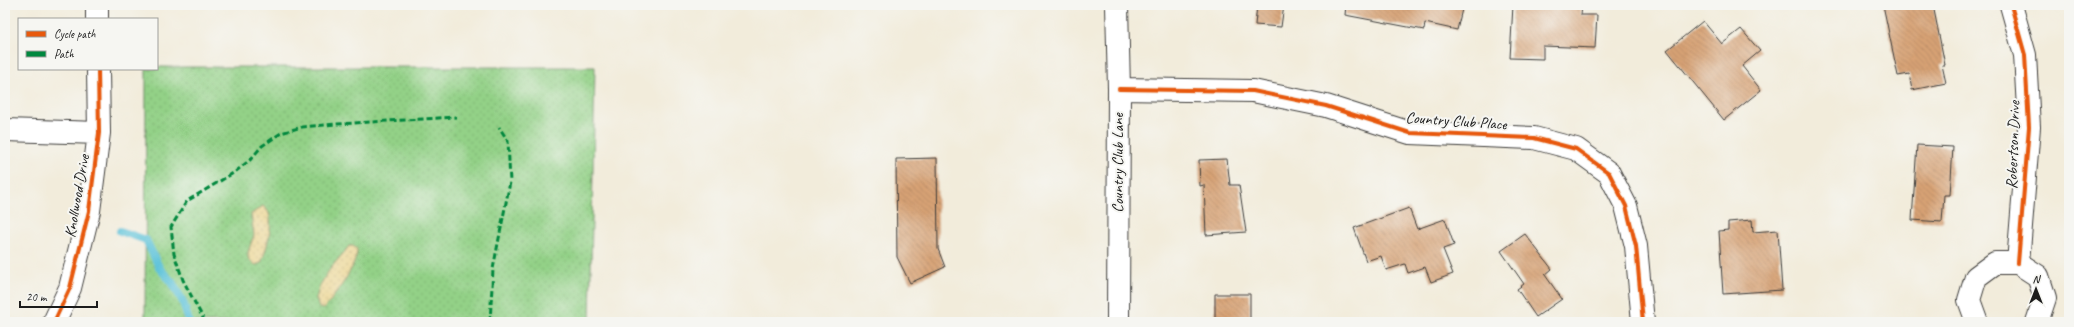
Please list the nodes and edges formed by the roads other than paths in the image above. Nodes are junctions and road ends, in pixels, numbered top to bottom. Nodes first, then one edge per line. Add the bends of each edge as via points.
1 (97, 5) edge
2 (1117, 5) edge
3 (2011, 5) edge
4 (97, 18) edge
5 (98, 70) edge
6 (1119, 89) junction
7 (5, 130) edge
8 (99, 133) junction
9 (2018, 263) junction
10 (54, 322) edge
11 (1118, 322) edge
12 (1643, 322) edge
13 (1977, 322) edge
14 (2037, 322) edge

1 - 4 street
2 - 6 street, Country Club Lane
3 - 9 street, Robertson Drive via 2024,55 2029,128
5 - 8 street, Knollwood Drive
6 - 11 street, Country Club Lane
6 - 12 street, Country Club Place via 1253,91 1326,106 1410,133 1534,138 1576,149 1609,173 1626,206 1636,246
7 - 8 street
8 - 10 street, Knollwood Drive via 89,211 70,288
9 - 13 street via 1995,264 1976,278 1969,300
9 - 14 street via 2038,276 2045,298

